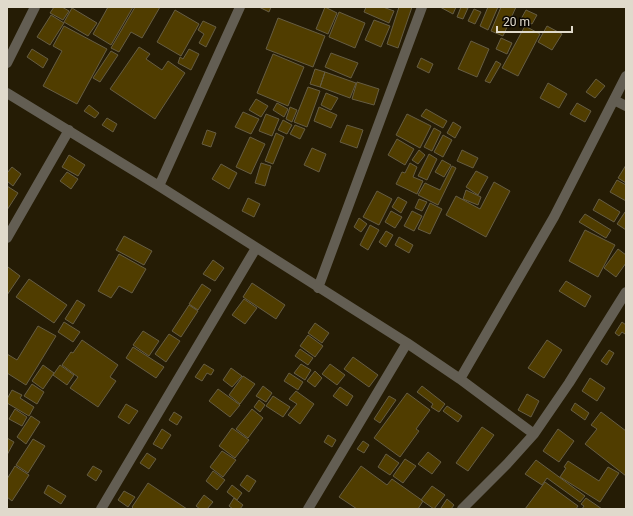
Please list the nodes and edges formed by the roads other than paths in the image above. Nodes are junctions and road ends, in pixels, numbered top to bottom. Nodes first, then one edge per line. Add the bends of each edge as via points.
1 (35, 7) edge
2 (240, 7) edge
3 (422, 7) edge
4 (7, 63) edge
5 (626, 76) edge
6 (7, 93) edge
7 (614, 100) junction
8 (626, 106) edge
9 (69, 130) junction
10 (159, 186) junction
11 (7, 238) edge
12 (256, 248) junction
13 (318, 288) junction
14 (626, 292) edge
15 (407, 343) junction
16 (460, 379) junction
17 (534, 434) junction
18 (101, 509) edge
19 (308, 509) edge
20 (462, 509) edge

1 - 4 street
2 - 10 street
3 - 13 street
5 - 7 street
6 - 9 street
7 - 8 street
7 - 16 street via 554,216
9 - 10 street
9 - 11 street
10 - 12 street
12 - 13 street
12 - 18 street
13 - 15 street
14 - 17 street
15 - 16 street
15 - 19 street
16 - 17 street
17 - 20 street

